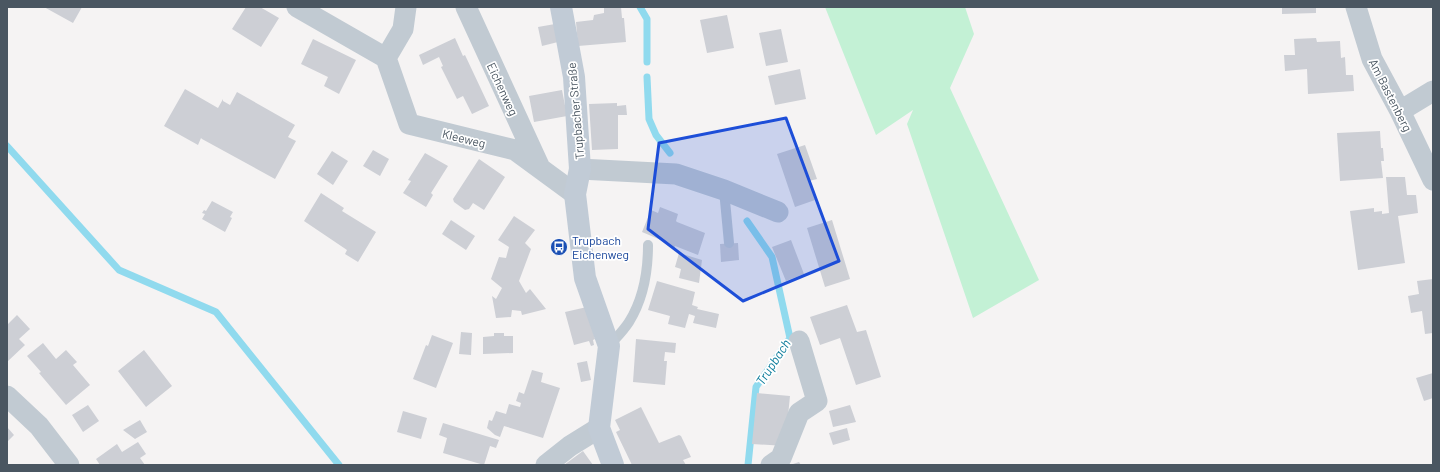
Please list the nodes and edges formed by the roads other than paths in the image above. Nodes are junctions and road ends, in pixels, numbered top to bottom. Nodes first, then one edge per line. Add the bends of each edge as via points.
1 (297, 7) edge
2 (406, 7) edge
3 (466, 7) edge
4 (560, 7) edge
5 (1356, 7) edge
6 (386, 58) junction
7 (1433, 91) edge
8 (1400, 111) junction
9 (580, 169) junction
10 (541, 170) junction
11 (1433, 180) edge
12 (724, 190) junction
13 (575, 194) junction
14 (778, 212) dead end
15 (729, 243) dead end
16 (648, 245) dead end
17 (799, 341) dead end
18 (609, 346) junction
19 (7, 396) edge
20 (599, 428) junction
21 (69, 465) edge
22 (546, 465) edge
23 (613, 465) edge
24 (771, 465) edge

1 - 6 street
2 - 6 street via 403,29
3 - 10 street, Eichenweg
4 - 9 street, Trupbacher Straße via 574,77
5 - 8 street, Am Bastenberg via 1372,59
6 - 10 street, Kleeweg via 409,124 515,150
7 - 8 street
8 - 11 street, Am Bastenberg
9 - 12 street, Trupbacher Straße via 676,174
9 - 13 street, Trupbacher Straße
10 - 13 street, Kleeweg
12 - 14 street, Trupbacher Straße
12 - 15 lane
13 - 18 street, Trupbacher Straße via 585,278
16 - 18 lane via 648,265 643,292 629,322
17 - 24 street via 816,401 799,413 781,458
18 - 20 street, Trupbacher Straße
19 - 21 street via 39,426
20 - 22 street
20 - 23 street, Trupbacher Straße

